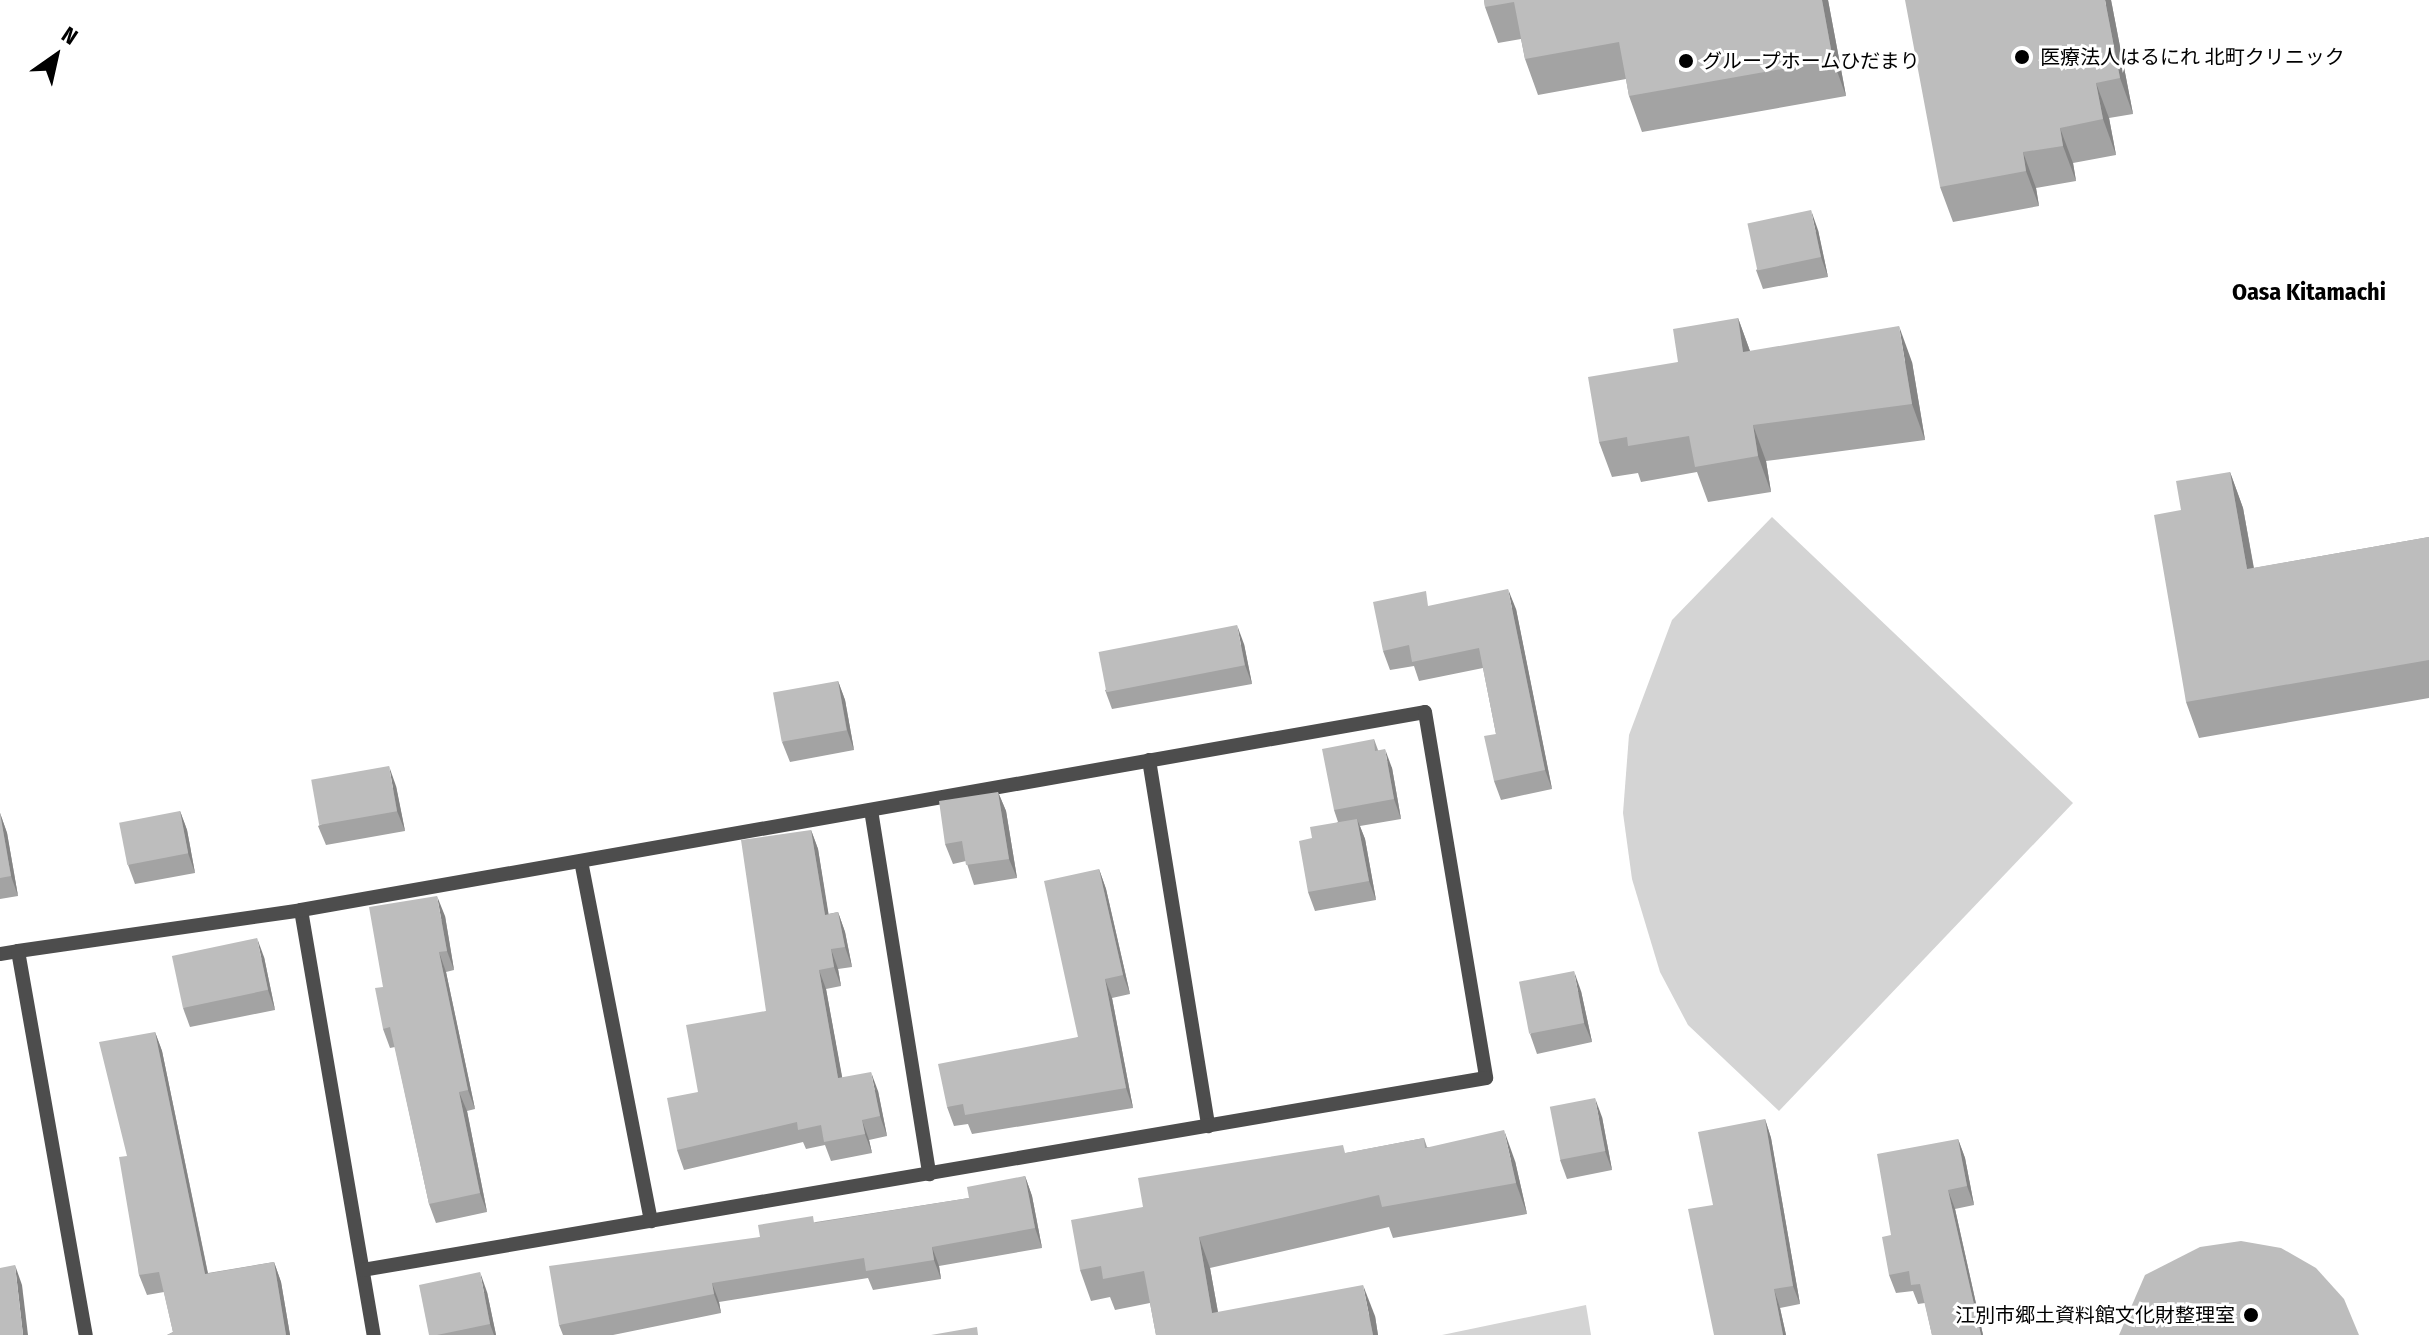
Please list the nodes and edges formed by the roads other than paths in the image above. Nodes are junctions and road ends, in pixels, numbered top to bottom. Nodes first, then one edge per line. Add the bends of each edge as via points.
1 (1149, 760) junction
2 (871, 810) junction
3 (581, 861) junction
4 (301, 910) junction
5 (18, 951) junction
6 (0, 954) edge
7 (1208, 1126) junction
8 (929, 1174) junction
9 (651, 1221) junction
10 (363, 1270) junction
11 (86, 1335) edge
12 (374, 1335) edge

1 - 2 street
1 - 7 street
1 - 7 street via 1425,712 1484,1063 1486,1078
2 - 3 street
2 - 8 street
3 - 4 street
3 - 9 street
4 - 5 street
4 - 10 street
5 - 6 street
5 - 11 street
7 - 8 street
8 - 9 street
9 - 10 street
10 - 12 street

